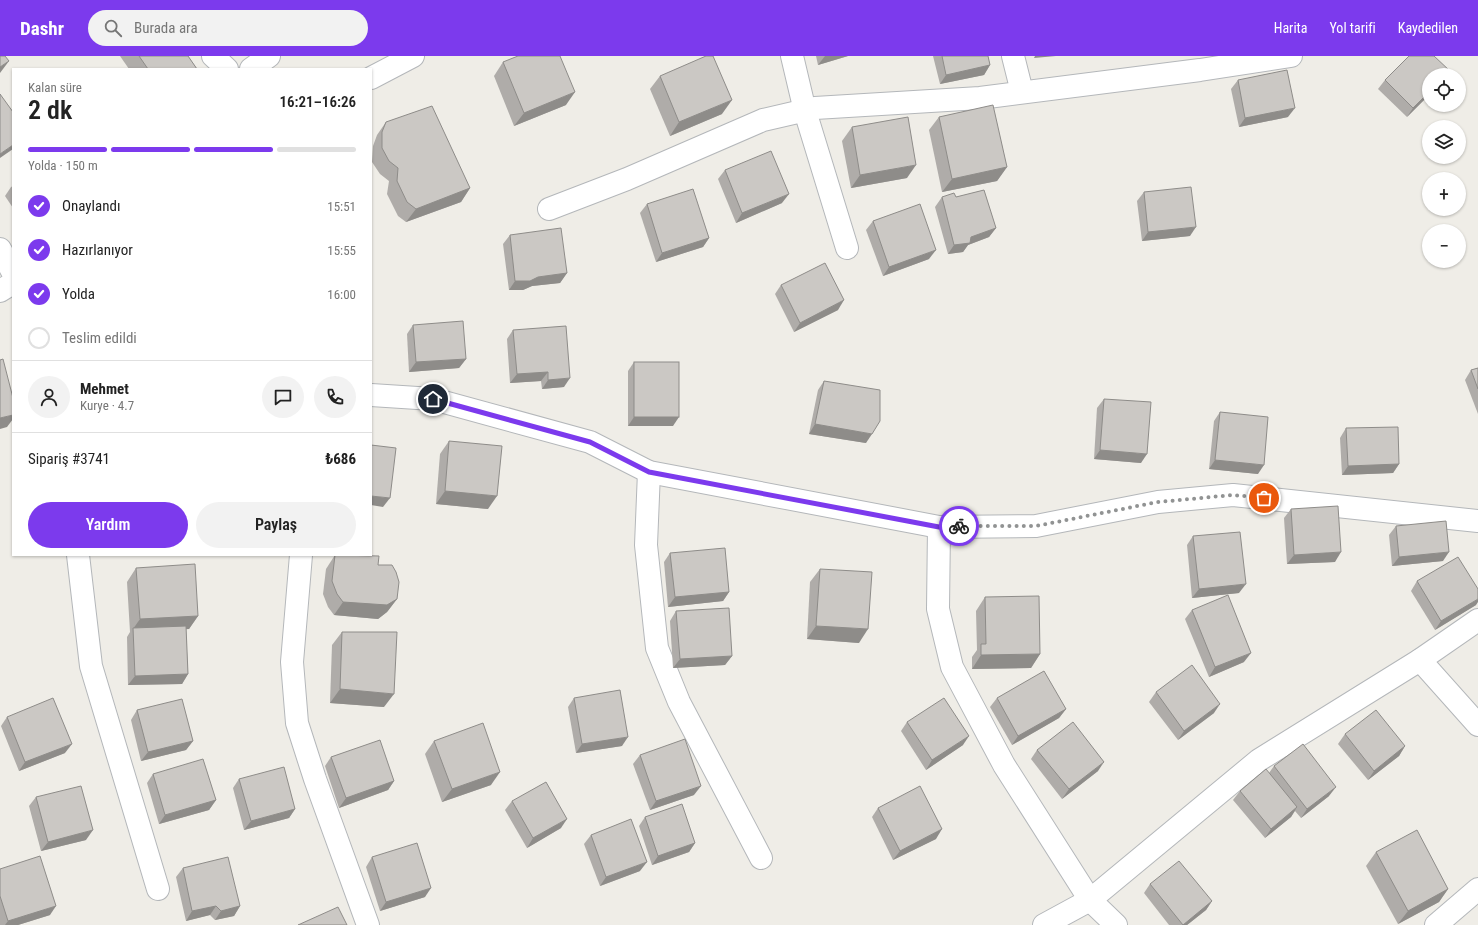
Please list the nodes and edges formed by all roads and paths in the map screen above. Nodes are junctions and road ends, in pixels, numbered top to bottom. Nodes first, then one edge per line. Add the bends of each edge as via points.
1 (213, 56) edge
2 (269, 56) edge
3 (413, 56) edge
4 (792, 56) edge
5 (1013, 56) edge
6 (1291, 56) edge
7 (1199, 63) edge
8 (226, 68) edge
9 (252, 68) edge
10 (372, 77) edge
11 (1022, 92) junction
12 (805, 111) junction
13 (549, 209) dead end
14 (847, 248) dead end
15 (0, 249) edge
16 (12, 271) edge
17 (12, 284) edge
18 (0, 291) edge
19 (372, 395) edge
20 (649, 472) junction
21 (1478, 521) edge
22 (939, 527) junction
23 (78, 556) edge
24 (301, 556) edge
25 (1478, 620) edge
26 (1420, 660) junction
27 (1478, 725) edge
28 (761, 858) dead end
29 (158, 888) dead end
30 (1478, 889) edge
31 (1090, 900) junction
32 (368, 925) edge
33 (1044, 925) edge
34 (1116, 925) edge
35 (1436, 925) edge

1 - 8 street
2 - 9 street
3 - 10 street
4 - 12 street
5 - 11 street
6 - 7 street
7 - 11 street
11 - 12 street via 980,98 815,108
12 - 13 street via 763,120 627,179
12 - 14 street
15 - 16 street
17 - 18 street
19 - 20 street via 433,399 590,442
20 - 22 street
20 - 28 street via 646,545 658,648 679,702
21 - 22 street via 1233,495 1158,502 1036,526
22 - 31 street via 938,609 952,666 1004,765
23 - 29 street via 91,666
24 - 32 street via 292,662 297,723
25 - 26 street
26 - 27 street
26 - 31 street via 1259,760
30 - 35 street
31 - 33 street
31 - 34 street

